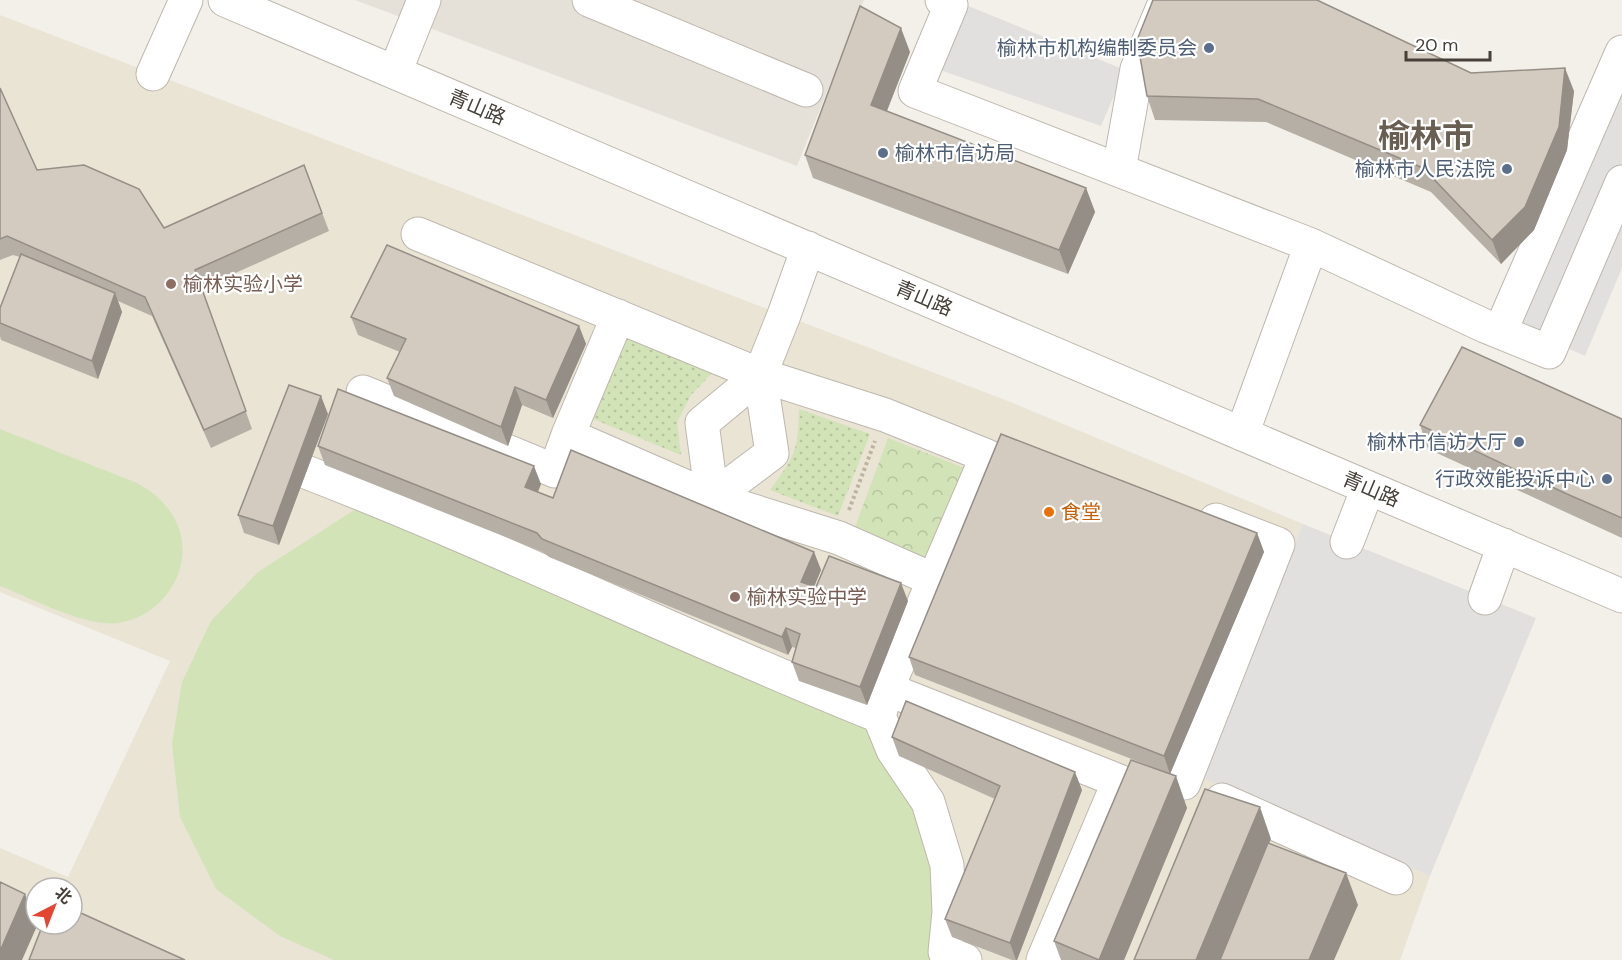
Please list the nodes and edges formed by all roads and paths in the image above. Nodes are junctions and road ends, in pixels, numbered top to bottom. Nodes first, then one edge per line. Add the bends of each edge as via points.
1 (186, 0) edge
2 (225, 0) edge
3 (424, 0) edge
4 (589, 0) edge
5 (942, 0) edge
6 (1166, 0) edge
7 (1622, 52) edge
8 (395, 72) junction
9 (153, 74) dead end
10 (806, 90) dead end
11 (1119, 171) junction
12 (1622, 182) edge
13 (418, 234) dead end
14 (1311, 245) junction
15 (808, 248) junction
16 (618, 316) junction
17 (1500, 332) junction
18 (760, 375) junction
19 (363, 392) dead end
20 (885, 416) junction
21 (1242, 434) junction
22 (568, 435) junction
23 (306, 472) dead end
24 (1368, 488) junction
25 (712, 498) junction
26 (1190, 510) edge
27 (839, 538) junction
28 (1347, 542) dead end
29 (1504, 545) junction
30 (934, 580) junction
31 (1622, 596) edge
32 (1485, 598) dead end
33 (883, 702) junction
34 (1119, 781) junction
35 (1184, 783) junction
36 (1396, 878) dead end
37 (965, 960) edge
38 (1043, 960) edge

1 - 9 street
2 - 8 street, 青山路
3 - 8 street
4 - 10 street
5 - 11 street via 951,5 915,91
6 - 11 street via 1137,69
7 - 17 street
8 - 15 street, 青山路
11 - 14 street
12 - 17 street via 1549,352
13 - 16 street
14 - 17 street
14 - 21 street
15 - 18 street
15 - 21 street, 青山路
16 - 18 street
16 - 22 street
18 - 20 street
18 - 25 street via 702,423
18 - 25 street via 772,453
19 - 22 street via 555,471
20 - 27 path
20 - 30 street via 1000,448
21 - 24 street, 青山路
22 - 25 street
23 - 33 street via 402,509 796,683
24 - 28 street
24 - 29 street, 青山路
25 - 27 street
26 - 35 street via 1278,544
27 - 30 street
29 - 31 street, 青山路
29 - 32 street
30 - 33 street
33 - 34 street
33 - 37 street via 893,750 928,802 947,864 949,912 945,952
34 - 35 street
34 - 38 street
35 - 36 street

